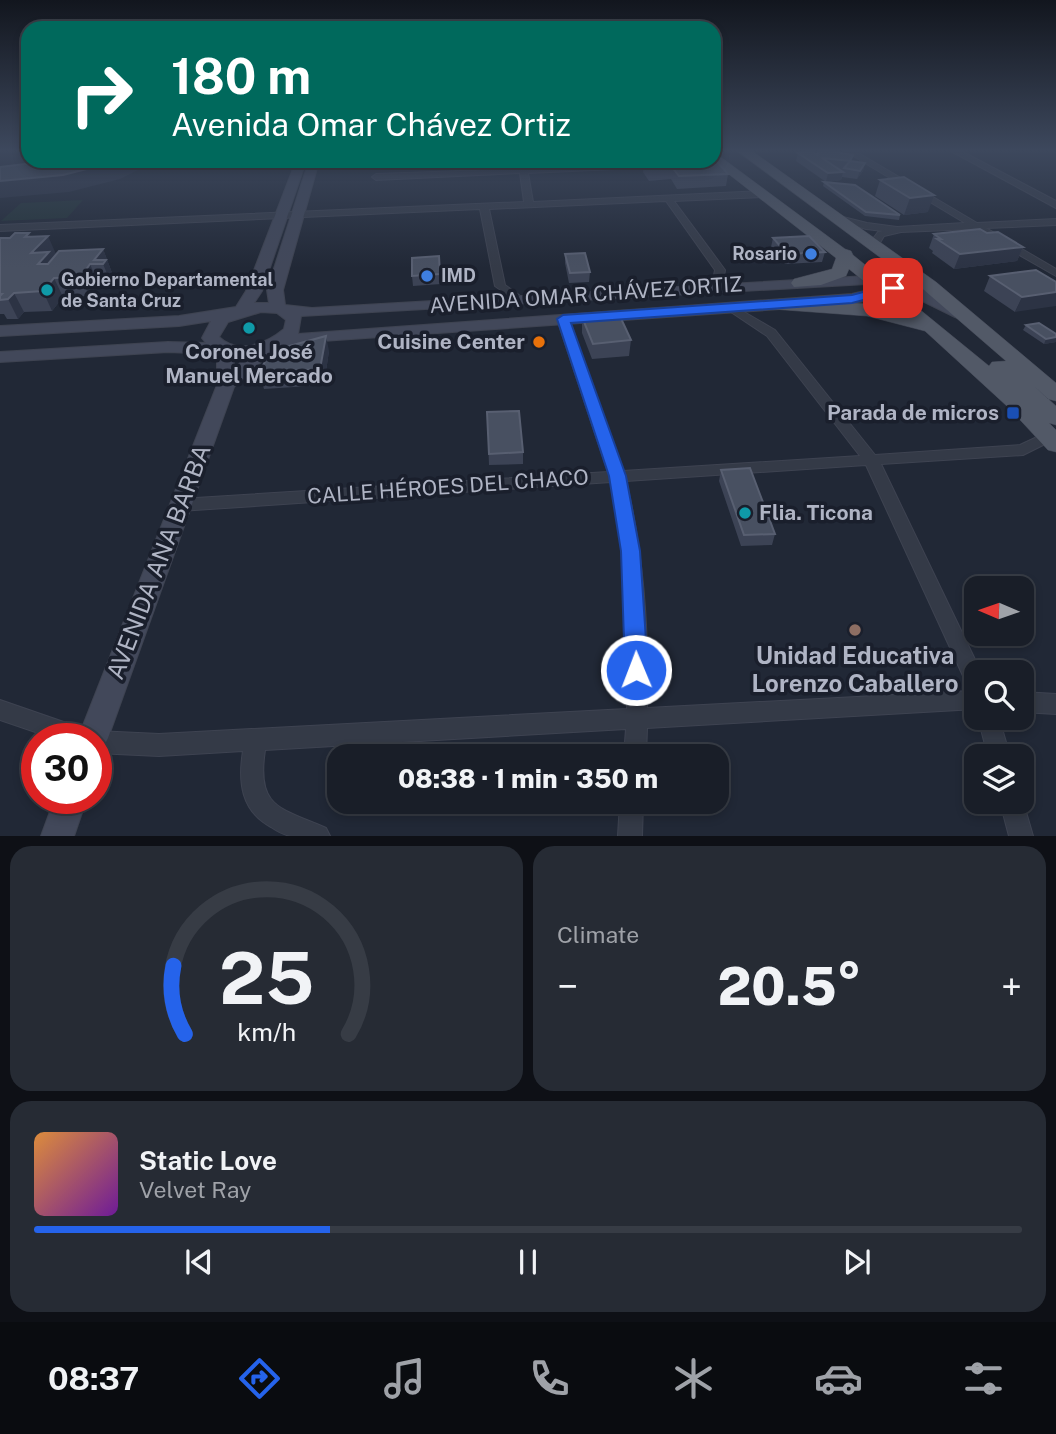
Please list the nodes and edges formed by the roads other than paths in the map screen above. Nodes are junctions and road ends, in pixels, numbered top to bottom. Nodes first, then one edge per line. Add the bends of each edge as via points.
1 (290, 190) edge
2 (305, 190) edge
3 (527, 190) edge
4 (758, 190) edge
5 (761, 190) edge
6 (798, 190) edge
7 (915, 190) edge
8 (1028, 190) edge
9 (763, 194) junction
10 (668, 198) junction
11 (529, 204) junction
12 (1056, 205) edge
13 (484, 206) junction
14 (298, 214) junction
15 (281, 215) junction
16 (834, 216) junction
17 (1056, 222) edge
18 (975, 226) junction
19 (0, 228) edge
20 (901, 229) junction
21 (881, 249) junction
22 (845, 254) junction
23 (1056, 272) edge
24 (800, 283) junction
25 (888, 285) junction
26 (759, 286) junction
27 (711, 289) junction
28 (664, 291) junction
29 (519, 300) junction
30 (779, 305) junction
31 (732, 308) junction
32 (279, 309) junction
33 (707, 309) junction
34 (241, 310) junction
35 (360, 311) junction
36 (603, 317) junction
37 (969, 318) junction
38 (563, 319) junction
39 (151, 322) junction
40 (0, 331) edge
41 (358, 333) junction
42 (943, 334) junction
43 (273, 345) junction
44 (134, 348) junction
45 (978, 349) junction
46 (224, 350) junction
47 (0, 357) edge
48 (226, 385) junction
49 (1056, 394) edge
50 (1052, 432) edge
51 (870, 458) junction
52 (618, 476) junction
53 (180, 505) junction
54 (965, 660) edge
55 (964, 702) edge
56 (1034, 703) edge
57 (1056, 704) edge
58 (0, 710) edge
59 (637, 718) junction
60 (38, 723) edge
61 (100, 723) edge
62 (256, 740) junction
63 (112, 741) edge
64 (636, 744) edge
65 (65, 814) edge
66 (631, 814) edge
67 (1015, 814) edge
68 (57, 835) edge
69 (318, 835) edge
70 (630, 835) edge
71 (1021, 835) edge

1 - 15 main road
2 - 14 main road
3 - 11 street
4 - 9 main road
5 - 25 main road
6 - 16 main road
7 - 18 street
8 - 12 street
9 - 10 street
9 - 22 main road
10 - 11 street
10 - 27 street via 720,270
11 - 13 street
13 - 14 street
13 - 29 street via 500,286
14 - 15 street
14 - 32 main road via 275,290
15 - 19 street
15 - 34 main road via 254,291
16 - 20 street via 866,226
16 - 21 main road
17 - 18 street
18 - 20 street
18 - 23 street
20 - 21 street via 881,234
21 - 25 main road via 895,269
21 - 37 main road
22 - 24 main road via 840,272 833,277
22 - 25 main road
24 - 25 main road, AVENIDA OMAR CHÁVEZ ORTIZ
24 - 26 main road, AVENIDA OMAR CHÁVEZ ORTIZ
25 - 30 main road, AVENIDA OMAR CHÁVEZ ORTIZ via 868,297
25 - 37 main road, AVENIDA OMAR CHÁVEZ ORTIZ
25 - 42 main road
25 - 45 main road
26 - 27 main road, AVENIDA OMAR CHÁVEZ ORTIZ
26 - 33 main road via 692,296 692,301
27 - 28 main road, AVENIDA OMAR CHÁVEZ ORTIZ
28 - 29 main road, AVENIDA OMAR CHÁVEZ ORTIZ
28 - 36 main road via 678,297 678,306
29 - 35 main road, AVENIDA OMAR CHÁVEZ ORTIZ
30 - 31 main road, AVENIDA OMAR CHÁVEZ ORTIZ
30 - 42 main road via 884,313
31 - 33 main road, AVENIDA OMAR CHÁVEZ ORTIZ
31 - 51 street via 771,333
32 - 34 main road, AVENIDA OMAR CHÁVEZ ORTIZ
32 - 35 main road, AVENIDA OMAR CHÁVEZ ORTIZ
32 - 43 main road, AVENIDA ANA BARBA via 294,318 295,324
33 - 36 main road, AVENIDA OMAR CHÁVEZ ORTIZ
34 - 39 main road
34 - 46 main road, AVENIDA ANA BARBA via 211,330 210,338
35 - 41 main road via 348,317 345,325
36 - 38 main road, AVENIDA OMAR CHÁVEZ ORTIZ
37 - 49 main road
38 - 41 main road, AVENIDA OMAR CHÁVEZ ORTIZ
38 - 52 street
39 - 40 main road
39 - 44 main road via 154,335
41 - 43 main road, AVENIDA OMAR CHÁVEZ ORTIZ
42 - 45 main road
42 - 50 main road
43 - 46 main road, AVENIDA OMAR CHÁVEZ ORTIZ
43 - 48 main road, AVENIDA ANA BARBA
44 - 46 main road
44 - 47 main road
45 - 50 main road
46 - 48 main road, AVENIDA ANA BARBA
48 - 53 main road, AVENIDA ANA BARBA
50 - 51 street, CALLE HÉROES DEL CHACO via 1023,450
51 - 52 street, CALLE HÉROES DEL CHACO
51 - 54 street
52 - 53 street, CALLE HÉROES DEL CHACO
52 - 59 street via 636,621
53 - 61 main road, AVENIDA ANA BARBA
55 - 59 street
56 - 57 street
58 - 60 street
59 - 62 street
59 - 64 street
62 - 63 street via 159,745
62 - 69 street via 250,772 256,799 269,816
65 - 68 main road
66 - 70 street
67 - 71 street

